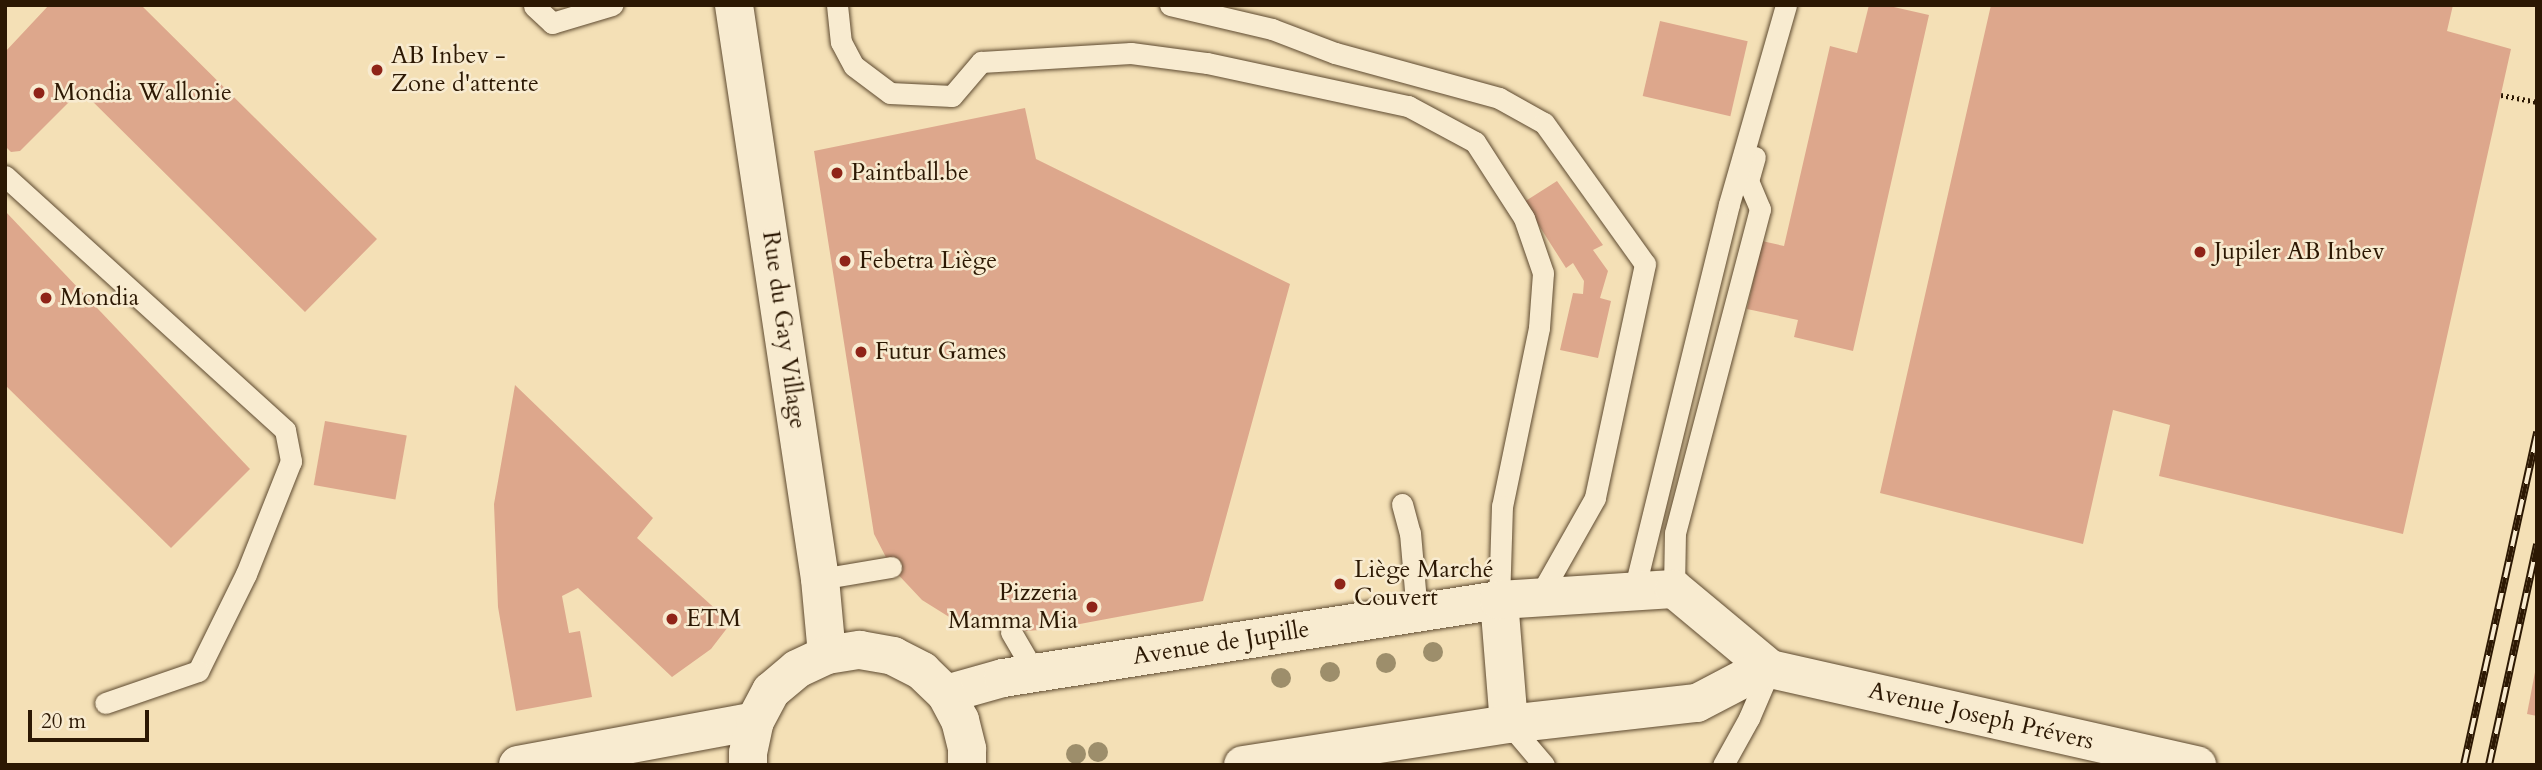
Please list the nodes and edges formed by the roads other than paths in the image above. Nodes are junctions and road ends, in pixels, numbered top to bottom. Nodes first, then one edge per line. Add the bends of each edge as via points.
1 (612, 5) edge
2 (734, 5) edge
3 (837, 5) edge
4 (1170, 5) edge
5 (1786, 5) edge
6 (1800, 5) edge
7 (534, 6) edge
8 (5, 176) edge
9 (1402, 504) dead end
10 (891, 568) dead end
11 (820, 579) junction
12 (1674, 589) junction
13 (1634, 591) junction
14 (1539, 597) junction
15 (1499, 600) junction
16 (1417, 614) junction
17 (1011, 632) dead end
18 (827, 655) junction
19 (1768, 668) junction
20 (1035, 673) junction
21 (946, 694) junction
22 (105, 703) dead end
23 (755, 721) junction
24 (1509, 724) junction
25 (518, 765) edge
26 (748, 765) edge
27 (967, 765) edge
28 (1243, 765) edge
29 (1544, 765) edge
30 (1723, 765) edge
31 (2197, 765) edge

1 - 7 lane via 552,23
2 - 11 street, Rue du Gay Village
3 - 15 lane via 841,42 854,66 890,93 952,96 981,62 1131,53 1207,62 1408,106 1475,142 1524,218 1543,273 1539,328 1502,506
4 - 14 lane via 1272,29 1335,54 1499,98 1544,123 1645,264 1595,498
5 - 13 lane via 1729,204
6 - 12 lane via 1748,181 1760,209 1675,533
8 - 22 lane via 285,430 290,461 246,574 198,671
9 - 16 lane via 1410,533
10 - 11 lane
11 - 18 street, Rue du Gay Village
12 - 13 street, Avenue de Jupille
12 - 19 street
13 - 14 street, Avenue de Jupille
14 - 15 street, Avenue de Jupille
15 - 16 street, Avenue de Jupille
15 - 24 street
16 - 20 street, Avenue de Jupille
17 - 20 lane
18 - 21 street via 860,650 893,656 922,671
18 - 23 street via 797,669 771,691
19 - 24 street via 1697,703
19 - 30 lane via 1749,718
19 - 31 street, Avenue Joseph Prévers
20 - 21 street, Avenue de Jupille
21 - 27 street via 960,720
23 - 25 street
23 - 26 street
24 - 28 street
24 - 29 lane

